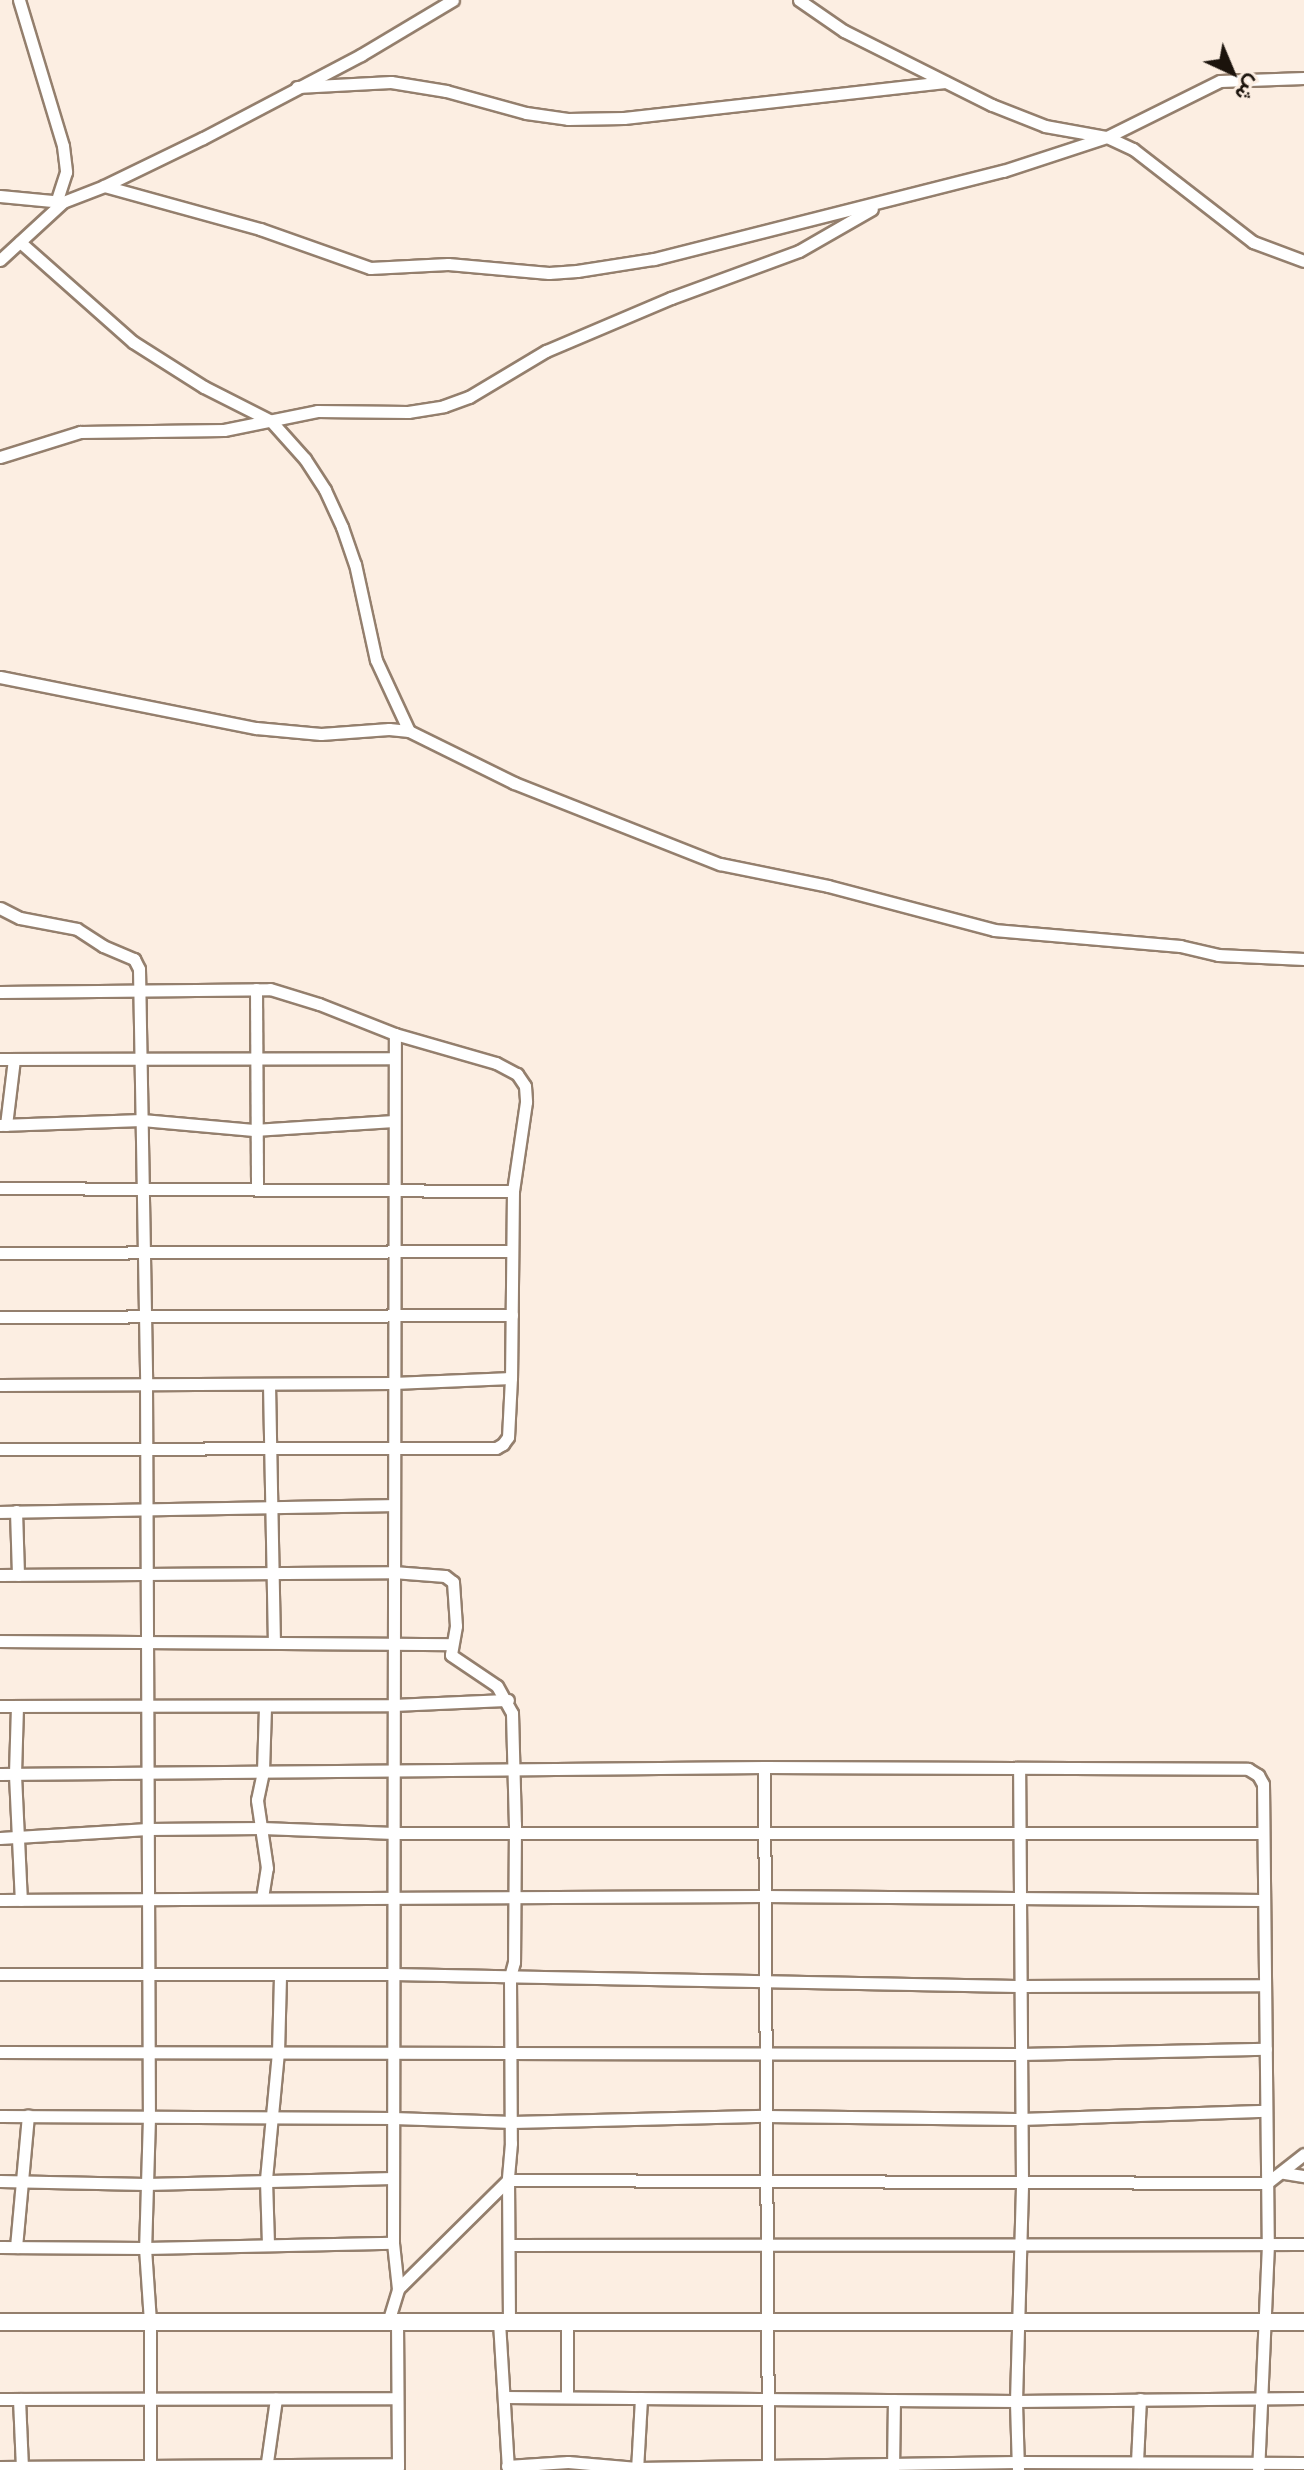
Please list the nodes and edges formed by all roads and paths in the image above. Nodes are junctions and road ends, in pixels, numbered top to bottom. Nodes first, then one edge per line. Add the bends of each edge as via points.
1 (19, 0) edge
2 (453, 0) edge
3 (799, 0) edge
4 (1304, 78) edge
5 (945, 82) junction
6 (297, 87) junction
7 (1107, 137) junction
8 (104, 186) junction
9 (0, 196) edge
10 (60, 202) junction
11 (883, 203) junction
12 (20, 242) junction
13 (0, 260) edge
14 (1304, 261) edge
15 (271, 421) junction
16 (0, 457) edge
17 (0, 677) edge
18 (409, 731) junction
19 (0, 908) edge
20 (20, 918) junction
21 (0, 920) edge
22 (1304, 959) edge
23 (140, 989) junction
24 (256, 989) junction
25 (0, 992) edge
26 (395, 1034) junction
27 (255, 1057) junction
28 (141, 1058) junction
29 (393, 1058) junction
30 (0, 1059) edge
31 (14, 1059) junction
32 (142, 1120) junction
33 (394, 1121) junction
34 (3, 1125) edge
35 (254, 1130) junction
36 (0, 1188) edge
37 (143, 1188) junction
38 (257, 1189) junction
39 (394, 1190) junction
40 (513, 1191) junction
41 (393, 1251) junction
42 (512, 1251) junction
43 (0, 1253) edge
44 (142, 1254) junction
45 (393, 1314) junction
46 (512, 1315) junction
47 (145, 1316) junction
48 (0, 1317) edge
49 (511, 1378) junction
50 (146, 1383) junction
51 (393, 1383) junction
52 (269, 1384) junction
53 (0, 1385) edge
54 (393, 1447) junction
55 (269, 1448) junction
56 (0, 1449) edge
57 (146, 1450) junction
58 (393, 1505) junction
59 (269, 1508) junction
60 (16, 1511) junction
61 (147, 1511) junction
62 (0, 1512) edge
63 (393, 1572) junction
64 (272, 1573) junction
65 (147, 1574) junction
66 (0, 1575) edge
67 (18, 1575) junction
68 (147, 1639) junction
69 (0, 1641) edge
70 (274, 1641) junction
71 (393, 1641) junction
72 (452, 1644) junction
73 (508, 1700) junction
74 (147, 1705) junction
75 (393, 1705) junction
76 (0, 1706) edge
77 (17, 1706) junction
78 (265, 1707) junction
79 (764, 1767) junction
80 (393, 1769) junction
81 (514, 1769) junction
82 (263, 1771) junction
83 (1019, 1771) junction
84 (148, 1772) junction
85 (0, 1774) edge
86 (15, 1775) junction
87 (262, 1828) junction
88 (148, 1829) junction
89 (394, 1833) junction
90 (515, 1833) junction
91 (763, 1833) junction
92 (1263, 1833) junction
93 (1019, 1834) junction
94 (17, 1837) junction
95 (0, 1838) edge
96 (393, 1896) junction
97 (764, 1896) junction
98 (148, 1898) junction
99 (262, 1898) junction
100 (514, 1898) junction
101 (1019, 1898) junction
102 (0, 1900) edge
103 (21, 1900) junction
104 (1264, 1900) junction
105 (149, 1973) junction
106 (0, 1974) edge
107 (280, 1974) junction
108 (393, 1974) junction
109 (510, 1977) junction
110 (765, 1979) junction
111 (1265, 1985) junction
112 (1019, 1986) junction
113 (1266, 2049) junction
114 (0, 2052) edge
115 (149, 2052) junction
116 (278, 2053) junction
117 (766, 2053) junction
118 (393, 2054) junction
119 (511, 2054) junction
120 (1020, 2054) junction
121 (1266, 2111) junction
122 (0, 2116) edge
123 (28, 2116) junction
124 (766, 2116) junction
125 (149, 2117) junction
126 (271, 2117) junction
127 (393, 2118) junction
128 (1020, 2119) junction
129 (512, 2122) junction
130 (1304, 2154) edge
131 (1284, 2173) junction
132 (1304, 2176) edge
133 (393, 2178) junction
134 (266, 2179) junction
135 (508, 2180) junction
136 (0, 2181) edge
137 (21, 2181) junction
138 (766, 2181) junction
139 (1022, 2182) junction
140 (1267, 2183) junction
141 (146, 2184) junction
142 (393, 2243) junction
143 (268, 2244) junction
144 (1268, 2244) junction
145 (1304, 2244) edge
146 (509, 2245) junction
147 (767, 2245) junction
148 (1021, 2245) junction
149 (0, 2247) edge
150 (16, 2247) junction
151 (145, 2248) junction
152 (398, 2289) junction
153 (393, 2320) junction
154 (150, 2321) junction
155 (1017, 2321) junction
156 (0, 2322) edge
157 (504, 2322) junction
158 (1262, 2322) junction
159 (1304, 2322) edge
160 (567, 2323) junction
161 (767, 2323) junction
162 (504, 2397) junction
163 (567, 2397) junction
164 (397, 2398) junction
165 (641, 2398) junction
166 (768, 2398) junction
167 (1304, 2398) edge
168 (0, 2399) edge
169 (19, 2399) junction
170 (276, 2399) junction
171 (1140, 2399) junction
172 (1259, 2399) junction
173 (150, 2400) junction
174 (894, 2400) junction
175 (1016, 2401) junction
176 (1137, 2462) junction
177 (1304, 2463) edge
178 (1018, 2466) edge
179 (1258, 2466) edge
180 (0, 2467) edge
181 (22, 2467) junction
182 (266, 2467) edge
183 (398, 2467) edge
184 (893, 2467) edge
185 (150, 2468) edge
186 (508, 2468) edge
187 (637, 2469) edge
188 (768, 2469) edge

1 - 10 street via 63,146 66,172
2 - 6 street
3 - 5 street via 844,31
4 - 7 street via 1220,81
5 - 6 street via 624,118 568,119 391,82
5 - 7 street via 1045,126
6 - 8 street
7 - 11 street
7 - 14 street via 1149,159 1253,242
8 - 10 street
8 - 11 street via 260,229 370,268 448,264 549,273 654,259 779,224
9 - 10 street
10 - 12 street
11 - 15 street via 799,251 546,351 444,406 408,412 317,411
12 - 13 street
12 - 15 street via 133,342
15 - 16 street via 224,430 80,432
15 - 18 street via 305,459 342,527 376,660
17 - 18 street via 284,732
18 - 22 street via 514,783 732,868 828,886 1003,932
19 - 20 street
20 - 21 street
20 - 23 street via 77,929 134,959
23 - 24 street
23 - 25 street
23 - 28 street
24 - 26 street via 319,1004
24 - 27 street
26 - 29 street
26 - 40 street via 517,1074 526,1102
27 - 28 street
27 - 29 street
27 - 35 street
28 - 31 street
28 - 32 street
29 - 33 street
30 - 31 street
31 - 34 street
32 - 34 street
32 - 35 street
32 - 37 street
33 - 35 street
33 - 39 street
35 - 38 street
36 - 37 street
37 - 38 street
37 - 44 street
38 - 39 street
39 - 40 street
39 - 41 street
40 - 42 street
41 - 42 street
41 - 44 street
41 - 45 street
42 - 46 street
43 - 44 street
44 - 47 street
45 - 46 street
45 - 47 street
45 - 51 street
46 - 49 street
47 - 48 street
47 - 50 street
49 - 51 street
49 - 54 street via 508,1437 503,1444
50 - 52 street
50 - 53 street
50 - 57 street
51 - 52 street
51 - 54 street
52 - 55 street
54 - 55 street
54 - 58 street
55 - 57 street
55 - 59 street
56 - 57 street
57 - 61 street
58 - 59 street
58 - 63 street
59 - 61 street
59 - 64 street
60 - 61 street
60 - 62 street
60 - 67 street
61 - 65 street
63 - 64 street
63 - 71 street
63 - 72 street via 445,1576 453,1582
64 - 65 street
64 - 70 street
65 - 67 street
65 - 68 street
66 - 67 street
68 - 69 street
68 - 70 street
68 - 74 street
70 - 71 street
71 - 72 street
71 - 75 street
72 - 73 street via 454,1659 497,1686
73 - 75 street
73 - 81 street
74 - 77 street
74 - 78 street
74 - 84 street
75 - 78 street
75 - 80 street
76 - 77 street
77 - 86 street
78 - 82 street
79 - 81 street
79 - 83 street
79 - 91 street
80 - 81 street
80 - 82 street
80 - 89 street
81 - 90 street
82 - 84 street
82 - 87 street via 257,1800
83 - 92 street via 1248,1769 1263,1784
83 - 93 street
84 - 86 street
84 - 88 street
85 - 86 street
86 - 94 street
87 - 88 street
87 - 89 street
87 - 99 street via 267,1868
88 - 94 street
88 - 98 street
89 - 90 street
89 - 96 street
90 - 91 street
90 - 100 street
91 - 93 street
91 - 97 street
92 - 93 street
92 - 104 street
93 - 101 street
94 - 95 street
94 - 103 street
96 - 99 street
96 - 100 street
96 - 108 street
97 - 100 street
97 - 101 street
97 - 110 street
98 - 99 street
98 - 103 street
98 - 105 street
100 - 109 street
101 - 104 street
101 - 112 street
102 - 103 street
104 - 111 street
105 - 106 street
105 - 107 street
105 - 115 street
107 - 108 street
107 - 116 street
108 - 109 street
108 - 118 street
109 - 110 street
109 - 119 street
110 - 112 street
110 - 117 street
111 - 112 street
111 - 113 street
112 - 120 street
113 - 120 street
113 - 121 street
114 - 115 street
115 - 116 street
115 - 125 street
116 - 118 street
116 - 126 street
117 - 119 street
117 - 120 street
117 - 124 street
118 - 119 street
118 - 127 street
119 - 129 street
120 - 128 street
121 - 128 street
121 - 140 street
122 - 123 street
123 - 125 street
123 - 137 street
124 - 128 street
124 - 129 street
124 - 138 street
125 - 126 street
125 - 141 street
126 - 127 street
126 - 134 street
127 - 129 street
127 - 133 street
128 - 139 street
129 - 135 street
130 - 131 street
131 - 132 street
131 - 140 street
133 - 134 street
133 - 142 street
134 - 141 street
134 - 143 street
135 - 138 street
135 - 146 street
135 - 152 street
136 - 137 street
137 - 141 street
137 - 150 street
138 - 139 street
138 - 147 street
139 - 140 street
139 - 148 street
140 - 144 street
141 - 151 street
142 - 143 street
142 - 152 street
143 - 151 street
144 - 145 street
144 - 148 street
144 - 158 street
146 - 147 street
146 - 157 street
147 - 148 street
147 - 161 street
148 - 155 street
149 - 150 street
150 - 151 street
151 - 154 street
152 - 153 street
153 - 154 street
153 - 157 street
153 - 164 street
154 - 156 street
154 - 173 street
155 - 158 street
155 - 161 street
155 - 175 street
157 - 160 street
157 - 162 street
158 - 159 street
158 - 172 street
160 - 161 street
160 - 163 street
161 - 166 street
162 - 163 street
162 - 186 street
163 - 165 street
164 - 170 street
164 - 183 street
165 - 166 street
165 - 187 street
166 - 174 street
166 - 188 street
167 - 172 street
168 - 169 street
169 - 173 street
169 - 181 street
170 - 173 street
170 - 182 street
171 - 172 street
171 - 175 street
171 - 176 street
172 - 179 street
173 - 185 street
174 - 175 street
174 - 184 street
175 - 178 street
176 - 178 street
176 - 179 street
177 - 179 street
178 - 184 street
180 - 181 street
181 - 185 street
182 - 183 street
182 - 185 street
184 - 188 street
186 - 187 street via 568,2462
187 - 188 street

